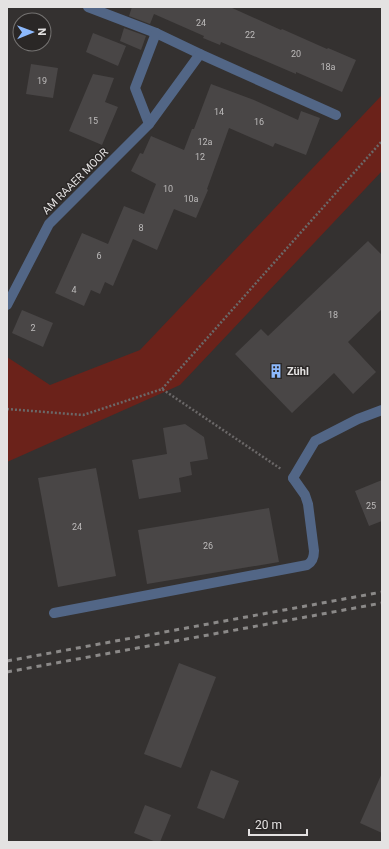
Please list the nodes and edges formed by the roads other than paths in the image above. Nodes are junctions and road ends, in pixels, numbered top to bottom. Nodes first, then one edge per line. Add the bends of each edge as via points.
1 (88, 7) edge
2 (156, 33) junction
3 (200, 54) junction
4 (336, 115) dead end
5 (149, 124) junction
6 (7, 305) edge
7 (382, 410) edge
8 (54, 613) dead end

1 - 2 street
2 - 3 street
2 - 5 street via 135,88
3 - 4 street
3 - 5 street, AM RAAER MOOR
5 - 6 street, AM RAAER MOOR via 49,224
7 - 8 street via 315,441 293,478 308,504 314,558 306,566

